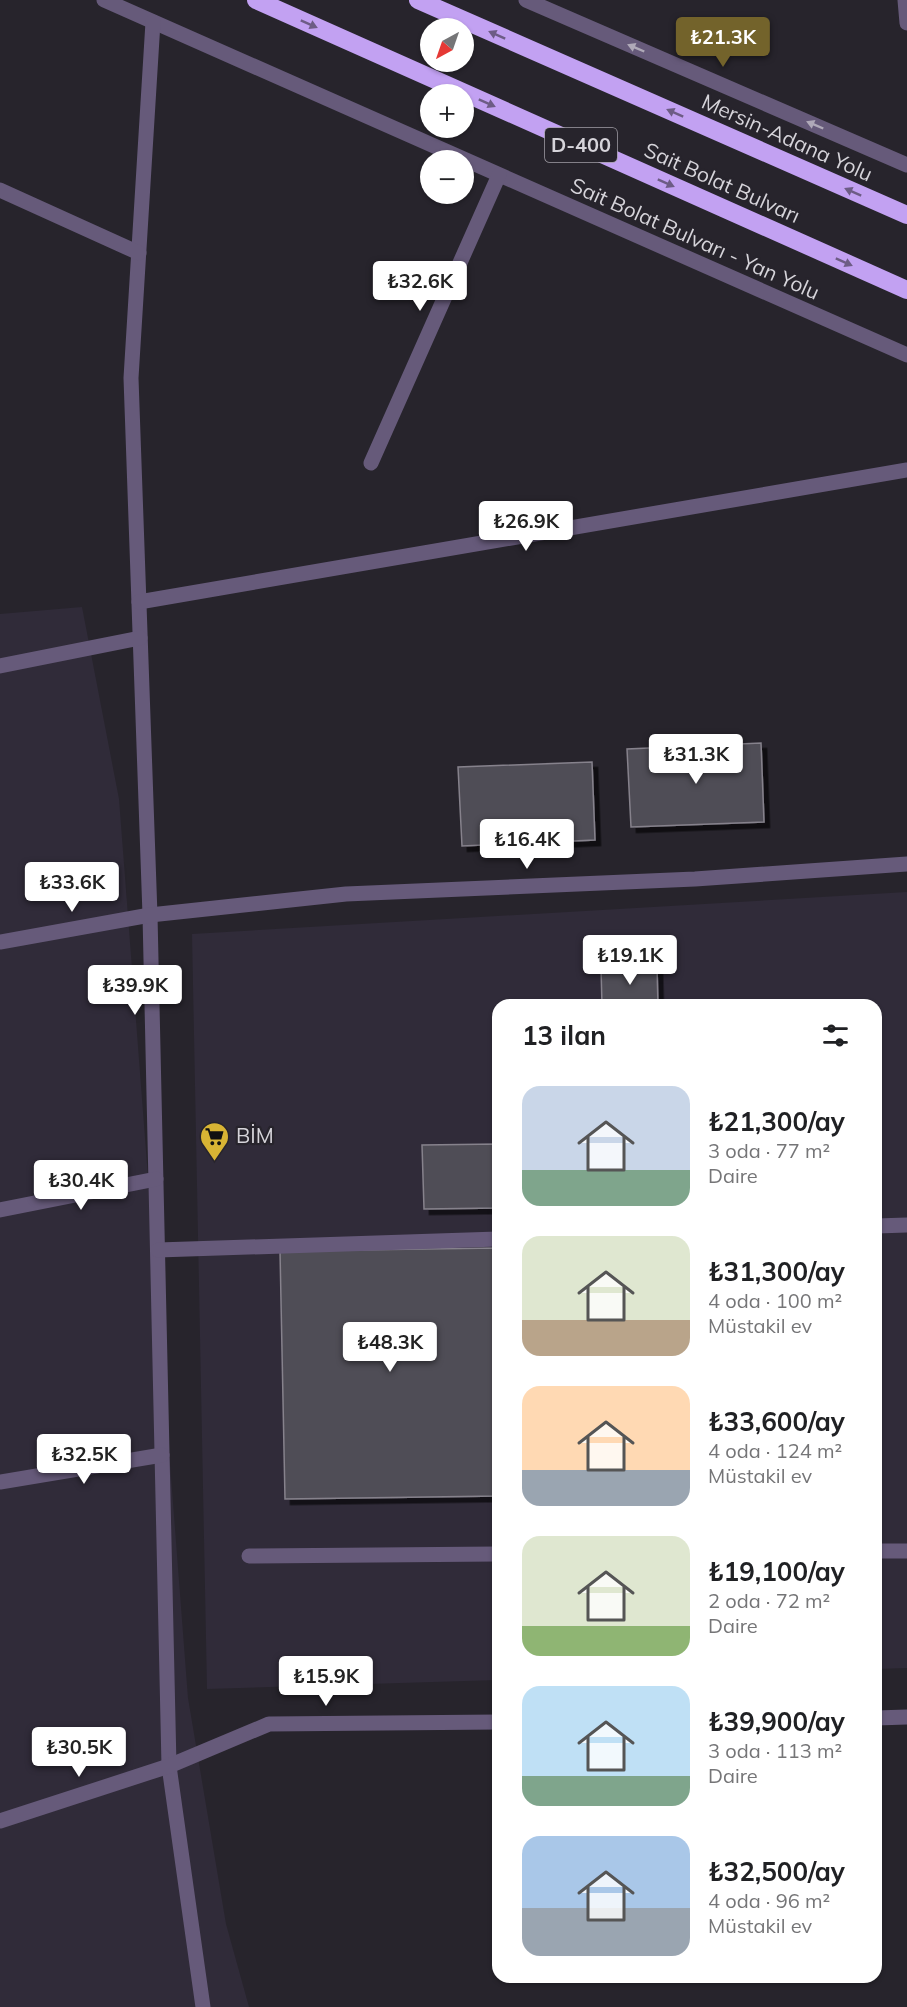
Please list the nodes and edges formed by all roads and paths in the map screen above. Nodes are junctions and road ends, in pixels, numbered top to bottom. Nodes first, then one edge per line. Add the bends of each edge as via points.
1 (104, 0) edge
2 (256, 0) edge
3 (418, 0) edge
4 (526, 0) edge
5 (905, 0) edge
6 (153, 22) junction
7 (907, 23) edge
8 (907, 165) edge
9 (499, 175) junction
10 (0, 189) edge
11 (907, 215) edge
12 (139, 253) junction
13 (907, 290) edge
14 (907, 355) edge
15 (371, 463) dead end
16 (907, 470) edge
17 (139, 602) junction
18 (140, 638) junction
19 (0, 666) edge
20 (907, 864) edge
21 (150, 915) junction
22 (0, 942) edge
23 (156, 1179) junction
24 (0, 1210) edge
25 (907, 1225) edge
26 (882, 1226) edge
27 (492, 1239) edge
28 (158, 1250) junction
29 (162, 1455) junction
30 (0, 1482) edge
31 (882, 1551) edge
32 (907, 1551) edge
33 (492, 1554) edge
34 (249, 1556) dead end
35 (907, 1717) edge
36 (882, 1718) edge
37 (492, 1722) edge
38 (169, 1766) junction
39 (0, 1821) edge
40 (203, 2007) edge

1 - 6 street, Sait Bolat Bulvarı - Yan Yolu
2 -> 13 highway, Sait Bolat Bulvarı / D-400
11 -> 3 highway, Mersin-Adana Yolu
8 -> 4 street
5 - 7 street
6 - 9 street, Sait Bolat Bulvarı - Yan Yolu
6 - 12 street
9 - 14 street, Sait Bolat Bulvarı - Yan Yolu
9 - 15 street
10 - 12 street
12 - 17 street via 131,378
16 - 17 street
17 - 18 street
18 - 19 street
18 - 21 street
20 - 21 street via 695,879 346,894
21 - 22 street
21 - 23 street
23 - 24 street
23 - 28 street
25 - 26 street
27 - 28 street
28 - 29 street
29 - 30 street
29 - 38 street
31 - 32 street
33 - 34 street
35 - 36 street
37 - 38 street via 269,1724
38 - 39 street
38 - 40 street

